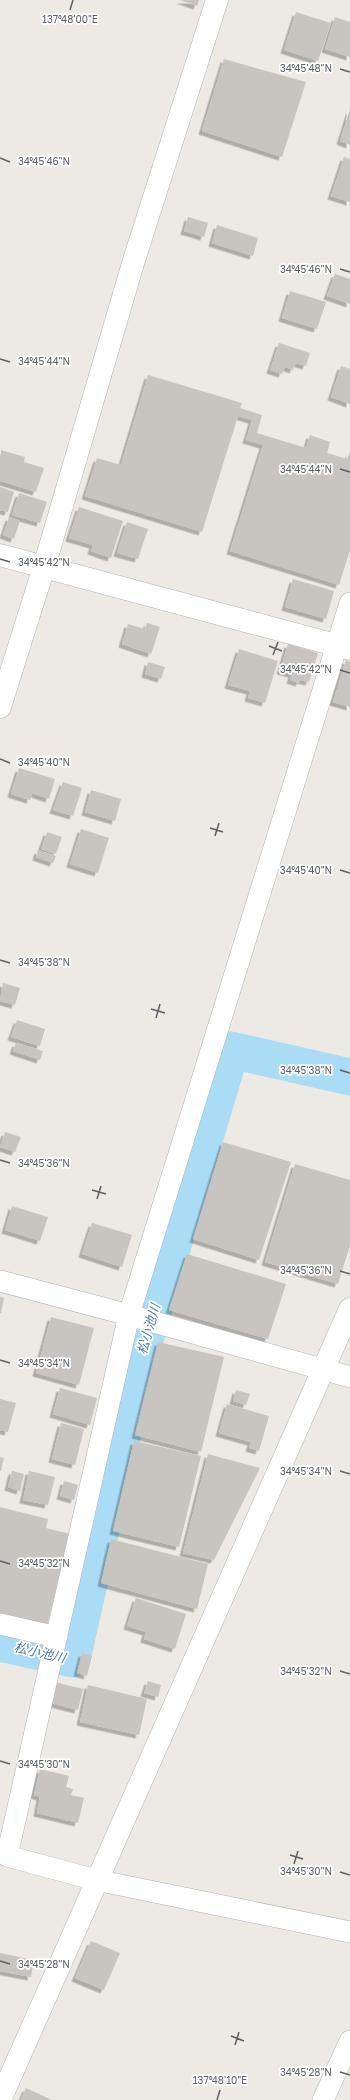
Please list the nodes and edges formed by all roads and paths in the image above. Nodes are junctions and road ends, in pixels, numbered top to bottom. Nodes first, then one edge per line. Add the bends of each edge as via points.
1 (217, 0) edge
2 (0, 555) edge
3 (44, 566) junction
4 (350, 604) edge
5 (343, 647) edge
6 (0, 707) edge
7 (0, 1282) edge
8 (350, 1309) edge
9 (133, 1316) junction
10 (323, 1370) junction
11 (350, 1377) edge
12 (0, 1624) edge
13 (57, 1637) junction
14 (3, 1855) edge
15 (96, 1880) junction
16 (350, 1932) edge
17 (350, 2041) edge
18 (0, 2100) edge
19 (323, 2100) edge

1 - 3 street via 134,260
2 - 3 street
3 - 5 street
3 - 6 street
4 - 5 street
5 - 9 street via 291,799
7 - 9 street
8 - 10 street
9 - 10 street
9 - 13 street
10 - 11 street
10 - 15 street
12 - 13 street
13 - 14 street
14 - 15 street
15 - 16 street
15 - 18 street
17 - 19 street

